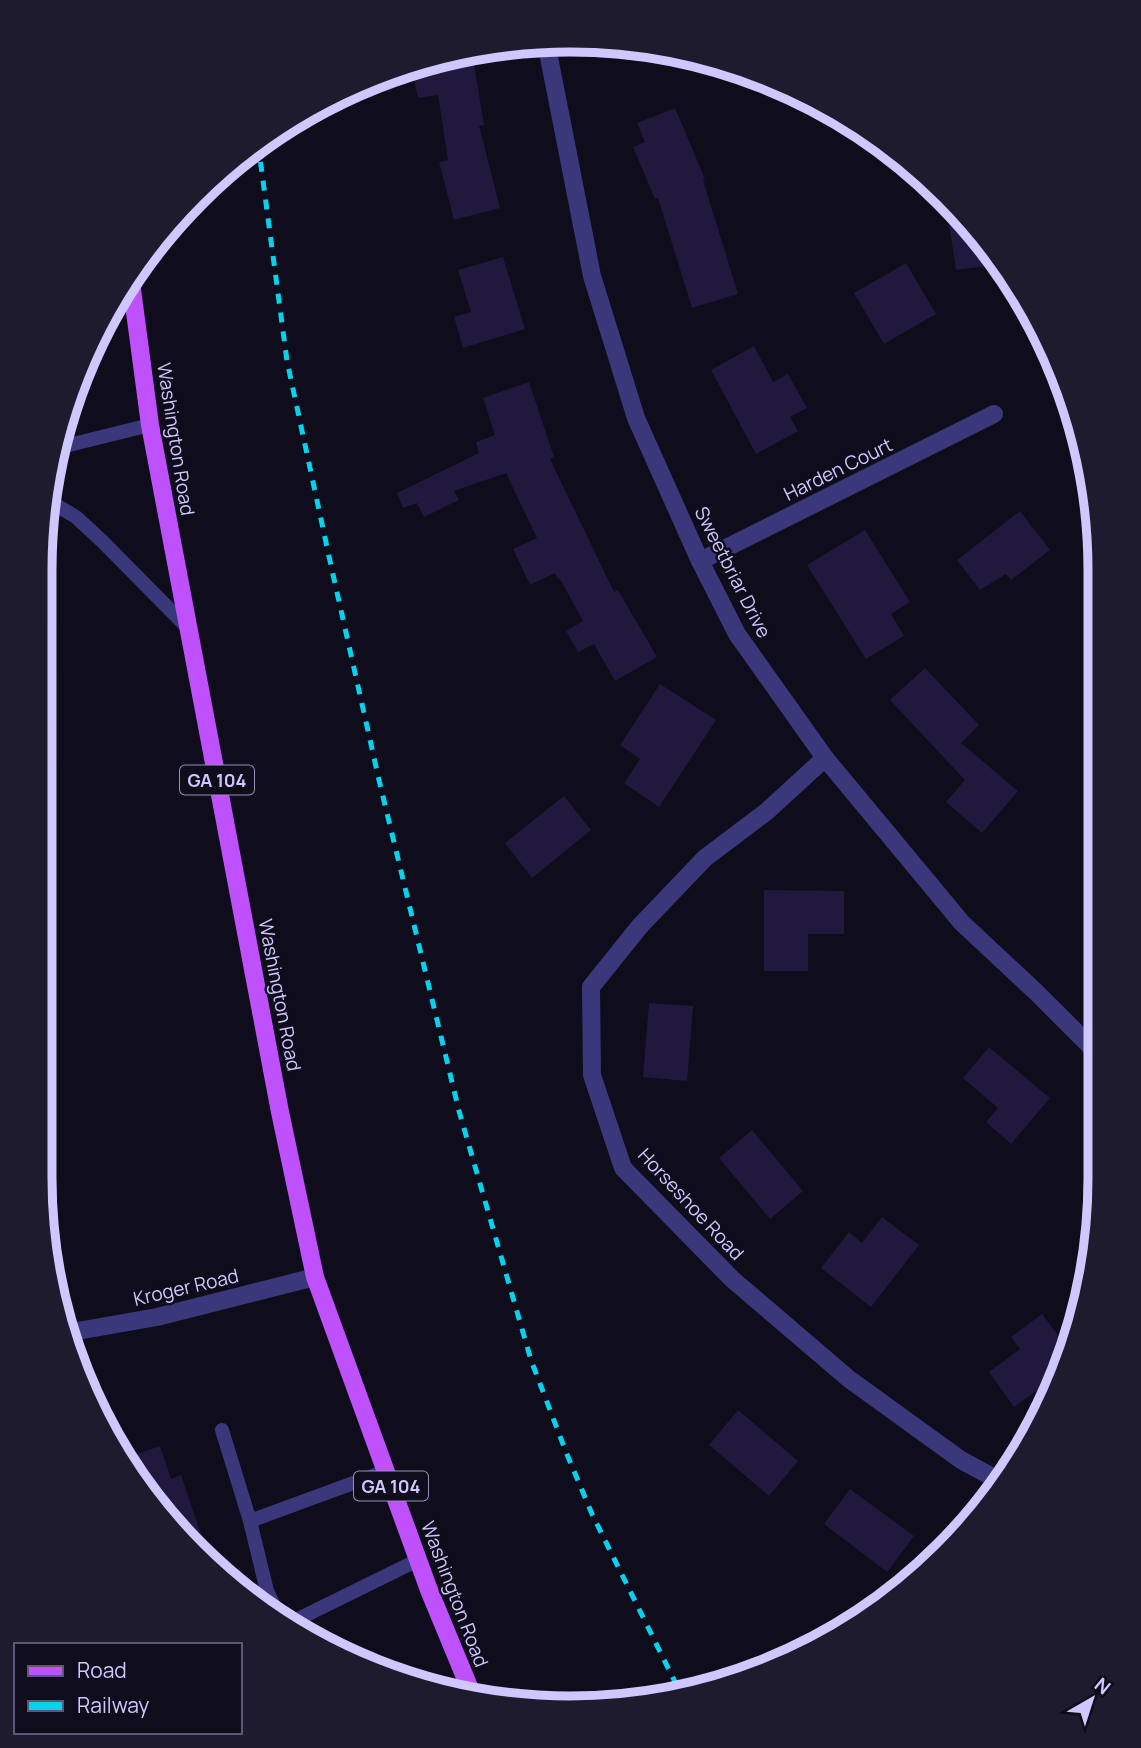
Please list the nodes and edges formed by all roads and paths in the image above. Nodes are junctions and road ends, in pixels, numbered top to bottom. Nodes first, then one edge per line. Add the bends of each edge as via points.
1 (548, 53) edge
2 (133, 294) edge
3 (994, 414) dead end
4 (150, 425) junction
5 (68, 445) edge
6 (57, 505) edge
7 (700, 561) junction
8 (188, 628) junction
9 (825, 758) junction
10 (1088, 1044) edge
11 (315, 1277) junction
12 (76, 1331) edge
13 (222, 1430) dead end
14 (386, 1471) junction
15 (992, 1477) edge
16 (250, 1521) junction
17 (418, 1560) junction
18 (267, 1591) junction
19 (263, 1593) edge
20 (271, 1599) edge
21 (299, 1618) edge
22 (469, 1686) edge

1 - 7 street, Sweetbriar Drive via 592,276 636,418
2 - 4 main road, Washington Road / GA 104
3 - 7 street, Harden Court
4 - 5 lane
4 - 8 main road, Washington Road / GA 104
6 - 8 lane via 102,541
7 - 9 street, Sweetbriar Drive via 737,634
8 - 11 main road, Washington Road / GA 104
9 - 10 street, Sweetbriar Drive via 962,922
9 - 15 street, Horseshoe Road via 766,812 705,858 640,926 591,987 592,1075 624,1168 732,1279 849,1378 961,1460
11 - 12 street, Kroger Road via 157,1317
11 - 14 main road, Washington Road / GA 104
13 - 16 lane
14 - 16 lane
14 - 17 main road, Washington Road / GA 104
16 - 18 lane
17 - 21 lane
17 - 22 main road, Washington Road / GA 104
18 - 19 lane
18 - 20 lane

